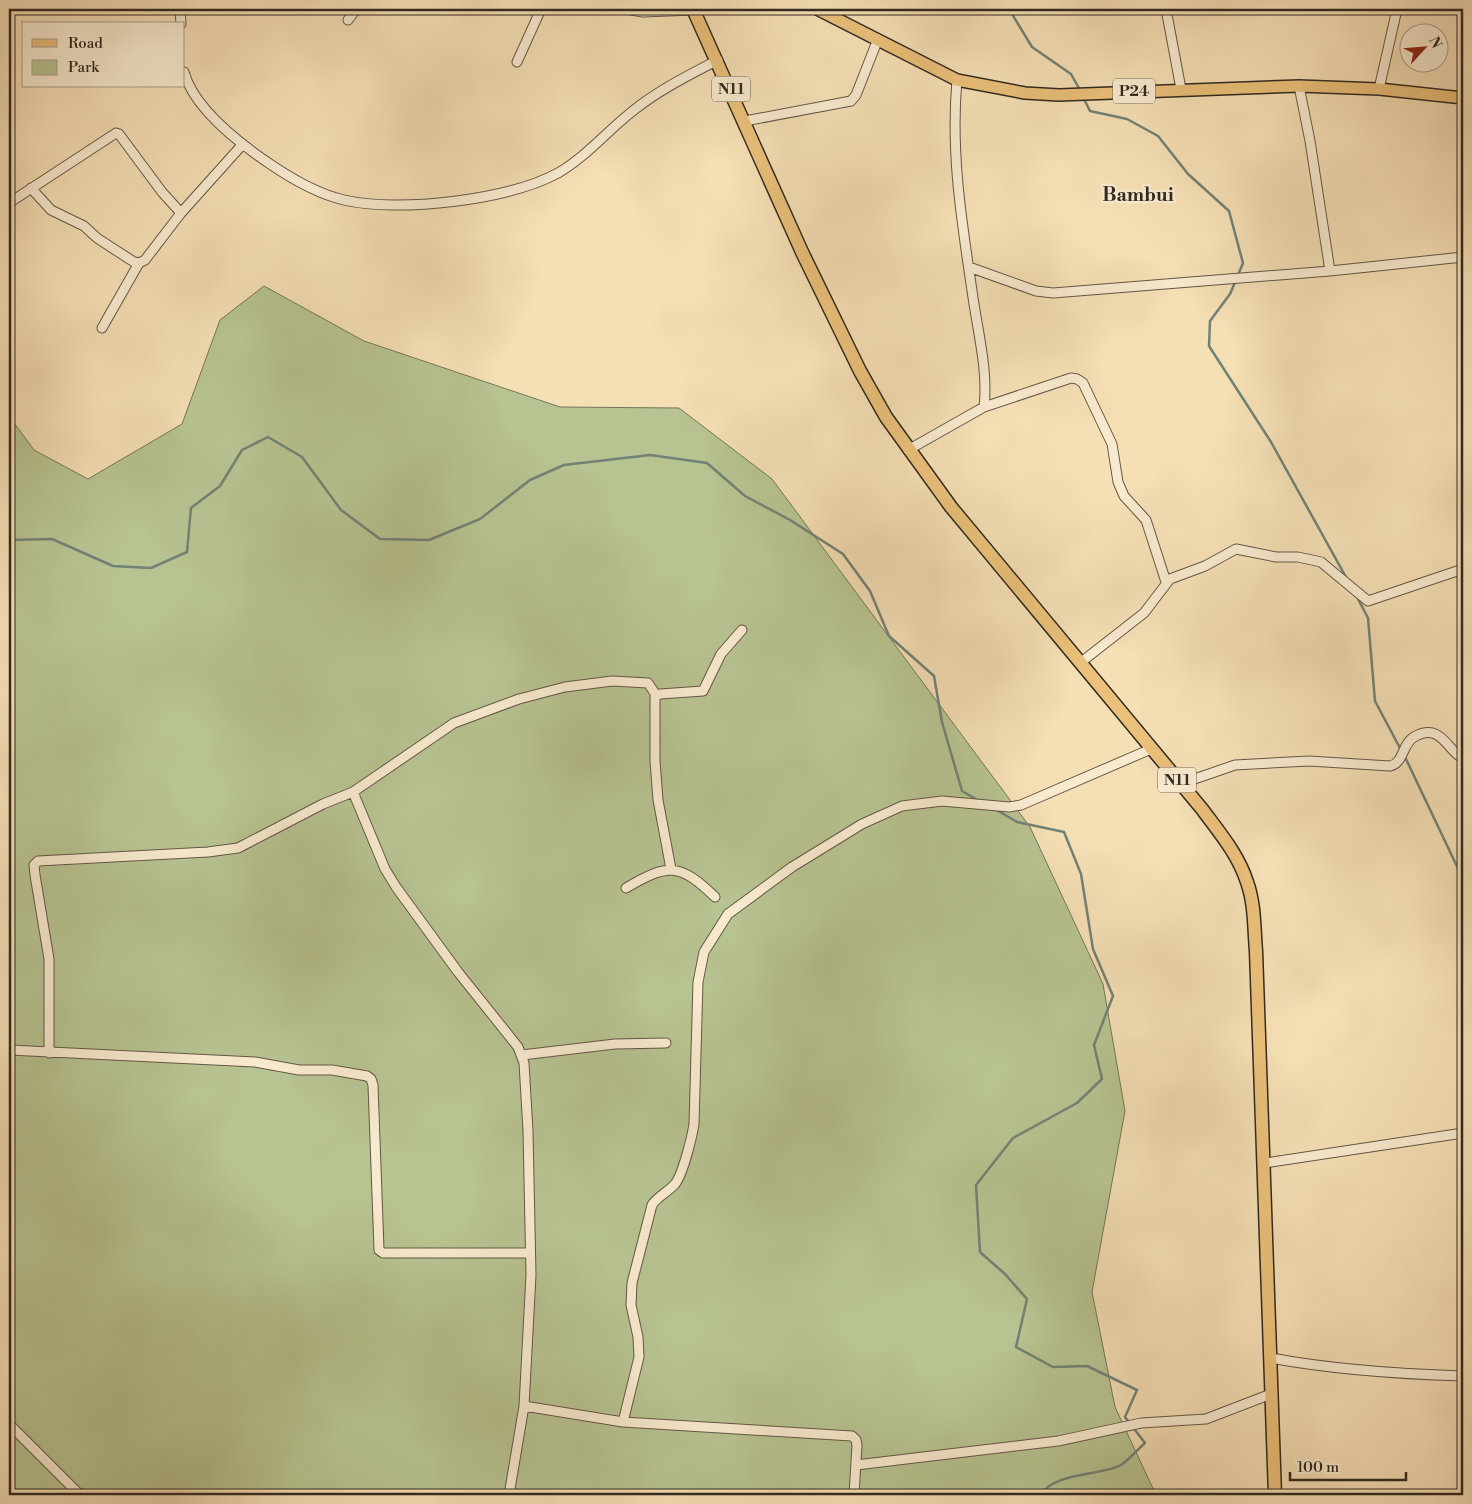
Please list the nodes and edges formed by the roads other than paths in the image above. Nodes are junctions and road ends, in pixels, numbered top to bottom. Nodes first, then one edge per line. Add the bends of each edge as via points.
1 (180, 9) edge
2 (356, 9) edge
3 (541, 9) edge
4 (626, 9) edge
5 (694, 9) edge
6 (1166, 9) edge
7 (1397, 9) edge
8 (820, 10) edge
9 (348, 20) dead end
10 (181, 22) edge
11 (878, 40) junction
12 (718, 60) junction
13 (517, 62) dead end
14 (185, 74) edge
15 (957, 80) junction
16 (1299, 86) junction
17 (1379, 88) junction
18 (1181, 89) junction
19 (1463, 98) edge
20 (745, 121) junction
21 (242, 145) junction
22 (31, 188) junction
23 (9, 203) edge
24 (181, 213) junction
25 (1463, 257) edge
26 (139, 263) junction
27 (969, 267) junction
28 (1330, 270) junction
29 (102, 328) dead end
30 (984, 406) junction
31 (908, 450) junction
32 (1463, 569) edge
33 (1166, 582) junction
34 (742, 630) dead end
35 (1080, 663) junction
36 (656, 695) junction
37 (1151, 749) junction
38 (1463, 758) edge
39 (1180, 784) junction
40 (353, 792) junction
41 (671, 869) junction
42 (626, 888) dead end
43 (716, 897) dead end
44 (666, 1043) dead end
45 (9, 1050) edge
46 (49, 1052) junction
47 (522, 1055) junction
48 (1463, 1134) edge
49 (1265, 1163) junction
50 (529, 1253) junction
51 (1271, 1358) junction
52 (1463, 1376) edge
53 (1272, 1394) junction
54 (524, 1406) junction
55 (623, 1422) junction
56 (9, 1424) edge
57 (856, 1465) junction
58 (80, 1495) edge
59 (509, 1495) edge
60 (854, 1495) edge
61 (1275, 1495) edge

1 - 10 street
2 - 9 street
3 - 13 street
4 - 5 street via 643,12
5 - 12 highway, N11
6 - 18 street
7 - 17 street
8 - 11 main road, P24
11 - 15 main road, P24
11 - 20 street via 851,101
12 - 20 highway, N11
12 - 21 street via 635,109 559,172 457,202 370,204 344,200 314,190
14 - 21 street via 206,110
15 - 18 main road, P24 via 1025,93 1060,95
15 - 27 street via 954,116 957,184
16 - 17 main road, P24
16 - 18 main road, P24
16 - 28 street
17 - 19 main road, P24
20 - 31 highway, N11 via 839,330 886,417
21 - 24 street
22 - 23 street
22 - 24 street via 116,133
22 - 26 street via 51,210 84,226 97,238
24 - 26 street via 145,260
25 - 28 street
26 - 29 street
27 - 28 street via 1036,291 1053,293
27 - 30 street via 986,393
30 - 31 street
30 - 33 street via 1071,378 1083,383 1112,444 1118,482 1124,496 1146,520
31 - 35 highway, N11
32 - 33 street via 1368,601 1321,562 1298,557 1276,558 1236,549
33 - 35 street via 1144,613
34 - 36 street via 721,654 703,691
35 - 37 highway, N11
36 - 40 street via 648,683 612,682 565,686 519,699 454,723
36 - 41 street via 654,761
37 - 39 highway, N11
37 - 55 street via 1021,805 1009,807 942,800 902,806 862,824 792,867 728,914 704,952 698,982 691,1141 676,1183 658,1196 652,1205 632,1283 631,1305 639,1357
38 - 39 street via 1444,739 1429,733 1414,737 1404,746 1399,760 1390,766 1310,761 1234,765
39 - 49 highway, N11 via 1230,847 1240,863 1250,895 1256,951
40 - 46 street via 238,848 38,861 34,865 35,875 49,959
40 - 47 street via 384,869
41 - 42 street via 645,876
41 - 43 street via 697,879
44 - 47 street via 615,1044
45 - 46 street
46 - 50 street via 254,1062 367,1076 373,1084 379,1250
47 - 50 street via 528,1131
48 - 49 street
49 - 51 highway, N11
50 - 54 street
51 - 52 street via 1390,1374
51 - 53 highway, N11
53 - 57 street via 1206,1419 1141,1423 1058,1441
53 - 61 highway, N11
54 - 55 street
54 - 59 street
55 - 57 street via 844,1434 856,1440
56 - 58 street
57 - 60 street

